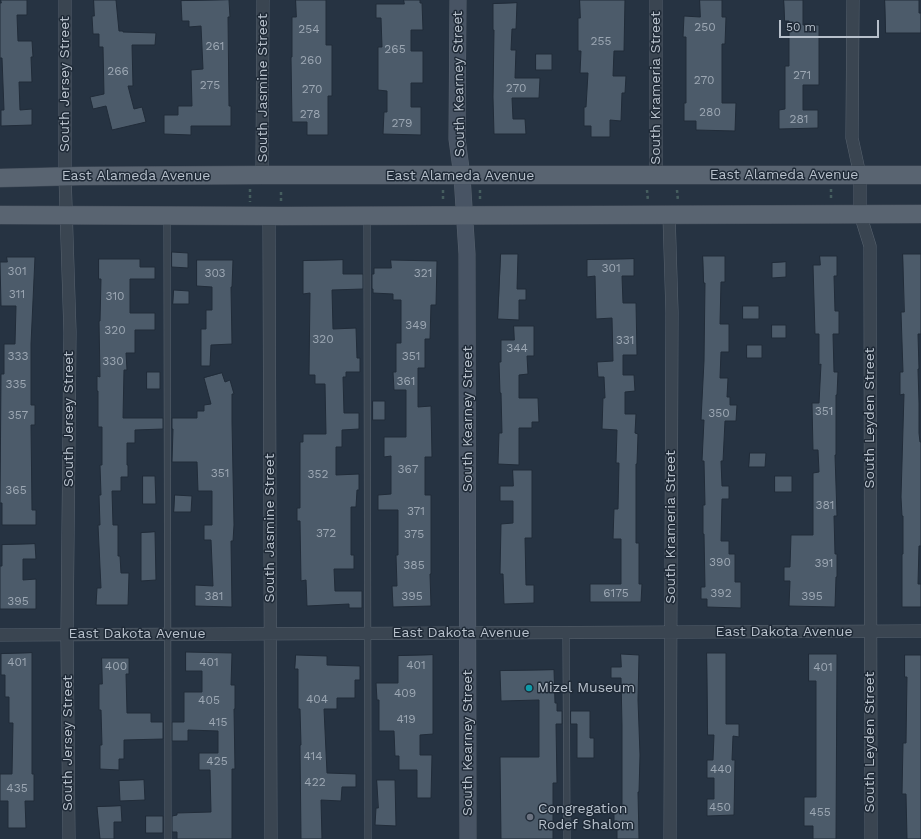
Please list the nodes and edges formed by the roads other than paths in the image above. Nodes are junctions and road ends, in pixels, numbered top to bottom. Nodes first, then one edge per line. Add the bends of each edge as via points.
1 (65, 0) edge
2 (263, 0) edge
3 (458, 0) edge
4 (656, 0) edge
5 (853, 0) edge
6 (860, 175) junction
7 (921, 175) edge
8 (65, 176) junction
9 (462, 176) junction
10 (0, 178) edge
11 (256, 180) junction
12 (651, 180) junction
13 (674, 210) junction
14 (275, 211) junction
15 (860, 214) junction
16 (921, 214) edge
17 (0, 215) edge
18 (67, 215) junction
19 (464, 215) junction
20 (167, 216) junction
21 (367, 216) junction
22 (870, 631) junction
23 (921, 631) edge
24 (468, 633) junction
25 (566, 633) junction
26 (670, 633) junction
27 (168, 634) junction
28 (271, 634) junction
29 (368, 634) junction
30 (0, 635) edge
31 (67, 635) junction
32 (69, 839) edge
33 (168, 839) edge
34 (271, 839) edge
35 (368, 839) edge
36 (468, 839) edge
37 (567, 839) edge
38 (670, 839) edge
39 (871, 839) edge

1 - 8 street, South Jersey Street
2 - 11 street, South Jasmine Street
3 - 9 street, South Kearney Street via 457,139
4 - 12 street, South Krameria Street
5 - 6 street, South Leyden Street via 852,138
6 - 7 main road, East Alameda Avenue
6 - 12 main road, East Alameda Avenue
6 - 15 street, South Leyden Street
8 - 10 main road, East Alameda Avenue
8 - 11 main road, East Alameda Avenue
8 - 18 street, South Jersey Street
9 - 11 main road, East Alameda Avenue
9 - 12 main road, East Alameda Avenue
9 - 19 street, South Kearney Street
13 - 15 main road
13 - 19 main road
13 - 26 street, South Krameria Street
14 - 20 main road
14 - 21 main road
14 - 28 street, South Jasmine Street
15 - 16 main road
15 - 22 street, South Leyden Street via 870,246
17 - 18 main road
18 - 20 main road
18 - 31 street, South Jersey Street via 70,332
19 - 21 main road
19 - 24 street, South Kearney Street via 467,254
20 - 27 lane
21 - 29 lane
22 - 23 street, East Dakota Avenue
22 - 26 street, East Dakota Avenue
22 - 39 street, South Leyden Street
24 - 25 street, East Dakota Avenue
24 - 29 street, East Dakota Avenue
24 - 36 street, South Kearney Street
25 - 26 street, East Dakota Avenue
25 - 37 lane
26 - 38 street, South Krameria Street
27 - 28 street, East Dakota Avenue
27 - 31 street, East Dakota Avenue
27 - 33 lane
28 - 29 street, East Dakota Avenue
28 - 34 street, South Jasmine Street
29 - 35 lane
30 - 31 street, East Dakota Avenue
31 - 32 street, South Jersey Street

